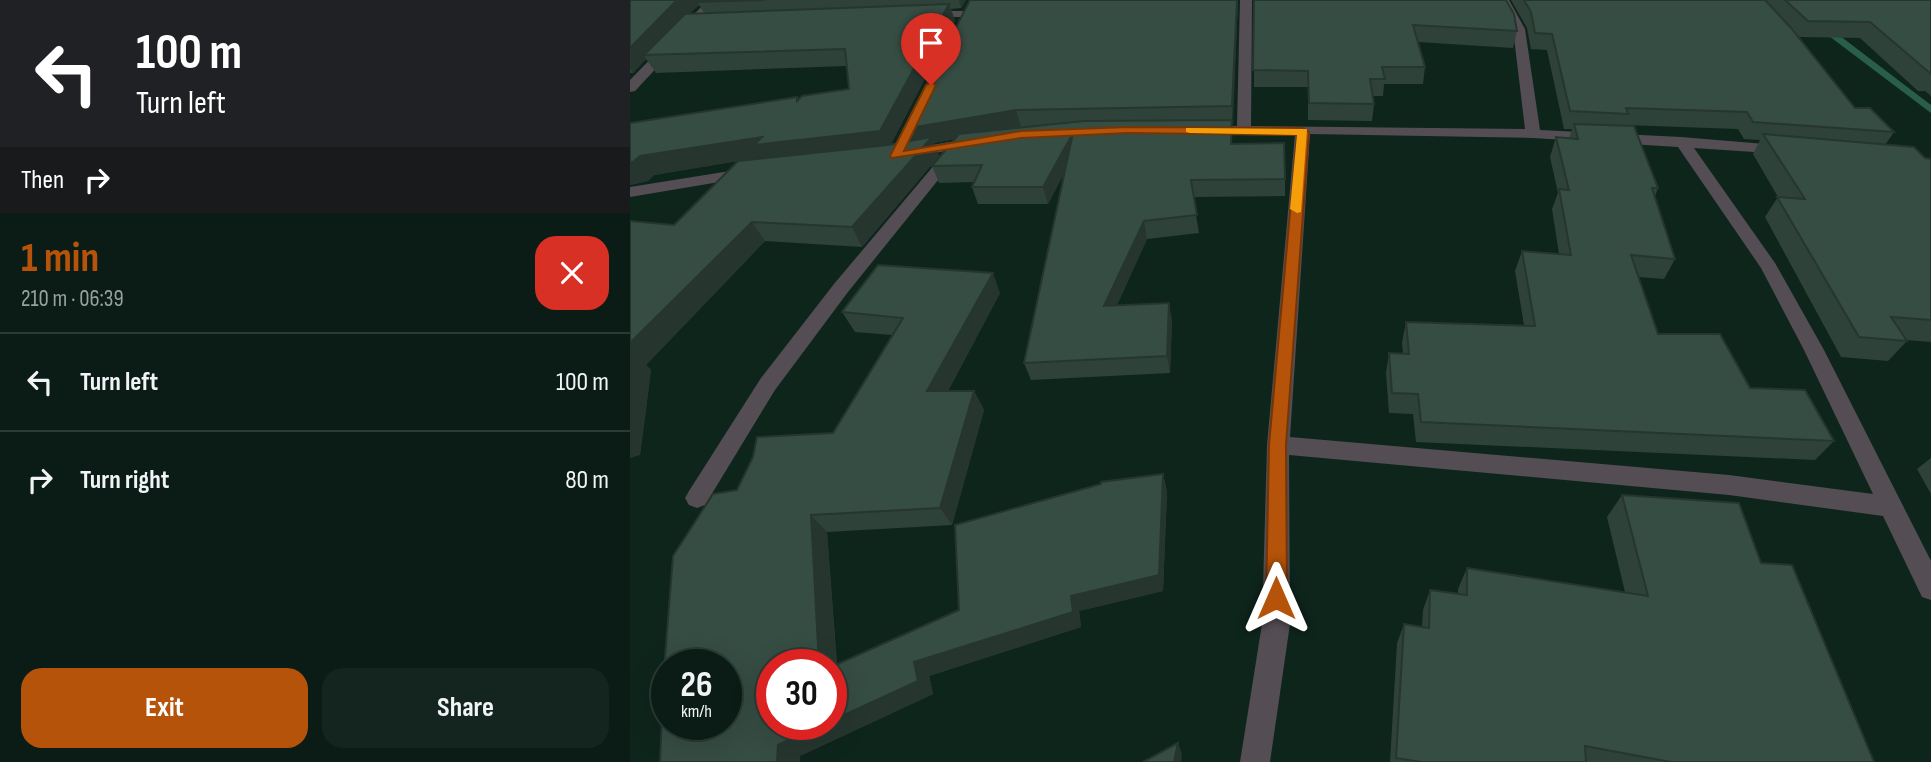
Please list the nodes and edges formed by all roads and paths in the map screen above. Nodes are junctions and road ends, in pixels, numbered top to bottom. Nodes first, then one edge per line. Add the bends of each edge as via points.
1 (715, 0) edge
2 (974, 0) edge
3 (1503, 0) edge
4 (1250, 1) edge
5 (911, 16) edge
6 (715, 24) edge
7 (688, 25) junction
8 (630, 88) edge
9 (1192, 130) edge
10 (1244, 131) junction
11 (1303, 132) junction
12 (1533, 134) junction
13 (997, 138) edge
14 (1681, 141) junction
15 (961, 143) junction
16 (902, 144) edge
17 (1804, 150) edge
18 (762, 172) edge
19 (630, 192) edge
20 (1278, 445) junction
21 (697, 498) dead end
22 (1891, 507) junction
23 (1931, 588) edge
24 (1255, 762) edge

1 - 7 street
2 - 5 street via 964,20
3 - 12 street via 1519,29
4 - 10 street
6 - 7 street
7 - 8 street
9 - 10 street
10 - 11 street
11 - 12 street
11 - 20 street
12 - 14 street
13 - 15 street
14 - 17 street
14 - 22 street via 1769,267
15 - 16 street via 896,156
15 - 21 street via 768,384
18 - 19 street
20 - 22 street via 1728,485
20 - 24 street via 1276,624
22 - 23 street

